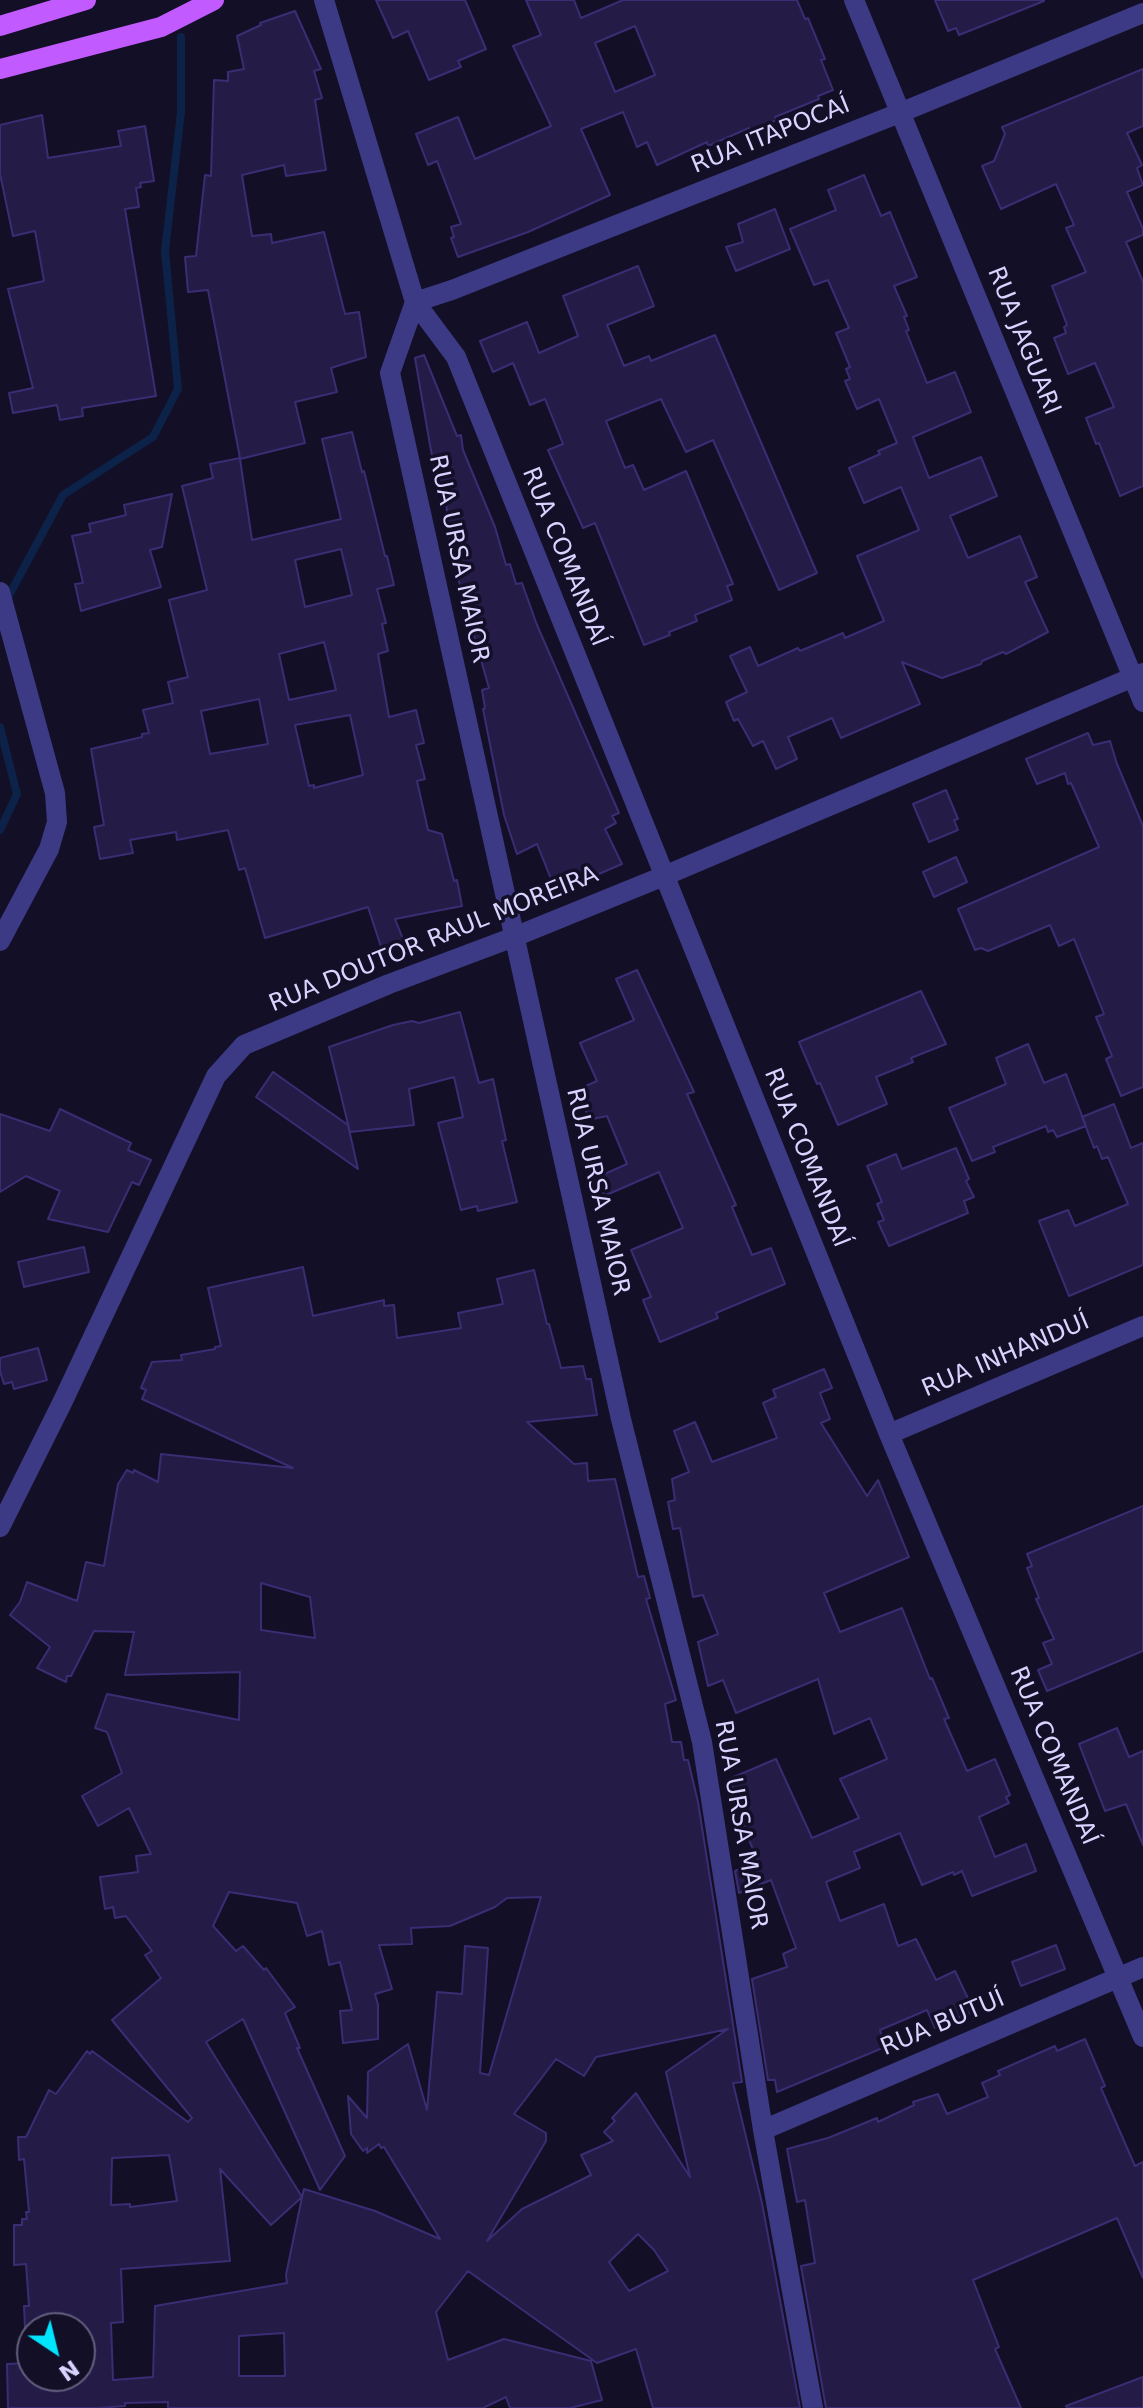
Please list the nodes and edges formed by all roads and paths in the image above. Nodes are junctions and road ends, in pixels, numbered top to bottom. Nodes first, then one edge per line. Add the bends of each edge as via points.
1 (86, 0) edge
2 (214, 0) edge
3 (324, 0) edge
4 (854, 0) edge
5 (1143, 13) edge
6 (0, 26) edge
7 (0, 69) edge
8 (902, 112) junction
9 (415, 302) junction
10 (0, 592) edge
11 (1138, 675) edge
12 (1143, 702) edge
13 (664, 876) junction
14 (514, 937) junction
15 (0, 941) edge
16 (1143, 1326) edge
17 (889, 1434) junction
18 (0, 1527) edge
19 (1143, 1967) edge
20 (1118, 1977) junction
21 (1143, 2037) edge
22 (763, 2130) junction
23 (813, 2408) edge

1 - 6 main road
2 - 7 main road via 161,27
3 - 9 street
4 - 8 street, RUA JAGUARI
5 - 8 street, RUA ITAPOCAÍ
8 - 9 street, RUA ITAPOCAÍ
8 - 11 street, RUA JAGUARI
9 - 13 street, RUA COMANDAÍ via 456,357
9 - 14 street, RUA URSA MAIOR via 390,373
10 - 15 street via 55,793 57,822 49,849
11 - 12 street, RUA JAGUARI
11 - 13 street, RUA DOUTOR RAUL MOREIRA
13 - 14 street, RUA DOUTOR RAUL MOREIRA
13 - 17 street, RUA COMANDAÍ
14 - 18 street, RUA DOUTOR RAUL MOREIRA via 244,1045 216,1076
14 - 22 street, RUA URSA MAIOR via 621,1419 702,1742
16 - 17 street, RUA INHANDUÍ
17 - 20 street, RUA COMANDAÍ
19 - 20 street, RUA BUTUÍ
20 - 21 street, RUA COMANDAÍ
20 - 22 street, RUA BUTUÍ
22 - 23 street, RUA URSA MAIOR

